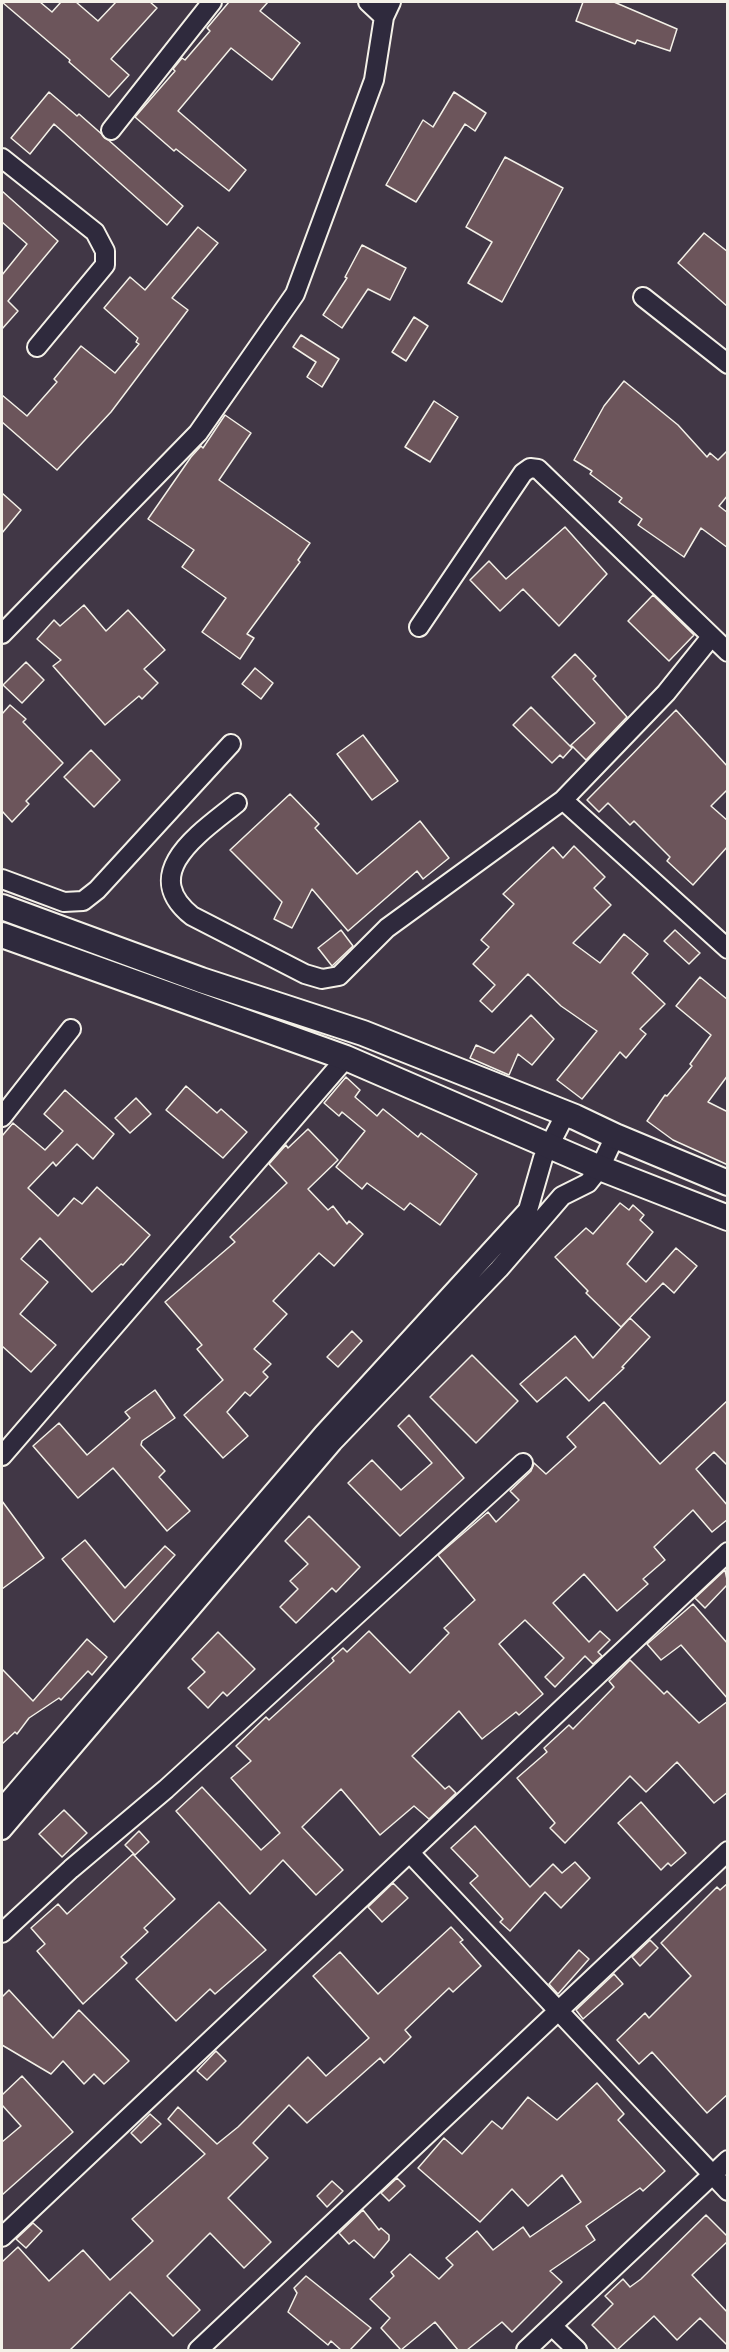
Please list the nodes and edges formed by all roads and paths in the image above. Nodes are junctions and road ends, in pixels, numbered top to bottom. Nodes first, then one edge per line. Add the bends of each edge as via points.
1 (212, 2) edge
2 (368, 2) edge
3 (388, 9) edge
4 (111, 130) dead end
5 (2, 158) edge
6 (643, 297) dead end
7 (37, 347) dead end
8 (728, 364) edge
9 (419, 627) dead end
10 (2, 634) edge
11 (711, 637) junction
12 (728, 652) edge
13 (231, 744) dead end
14 (563, 800) junction
15 (237, 803) dead end
16 (2, 879) edge
17 (2, 907) edge
18 (2, 935) edge
19 (728, 949) edge
20 (71, 1029) dead end
21 (346, 1058) junction
22 (566, 1113) junction
23 (2, 1118) edge
24 (615, 1137) junction
25 (548, 1145) junction
26 (600, 1168) junction
27 (728, 1183) edge
28 (728, 1218) edge
29 (436, 1323) junction
30 (2, 1456) edge
31 (523, 1463) dead end
32 (728, 1552) edge
33 (2, 1808) edge
34 (2, 1830) edge
35 (728, 1851) edge
36 (410, 1853) junction
37 (5, 1923) edge
38 (559, 2012) junction
39 (728, 2160) edge
40 (712, 2175) junction
41 (728, 2192) edge
42 (2, 2237) edge
43 (552, 2325) junction
44 (198, 2350) edge
45 (526, 2350) edge
46 (577, 2350) edge

1 - 4 street
2 - 3 street
3 - 10 street via 374,80 295,294 198,433
5 - 7 street via 95,232 105,251 105,265
6 - 8 street
9 - 11 street via 530,468 538,469
11 - 12 street
11 - 14 street via 666,693
13 - 16 street via 83,901 64,902
14 - 15 street via 387,928 339,976 322,979 305,974 179,906 171,889 171,869 182,852
14 - 19 street
17 - 22 main road via 353,1030
18 - 21 main road
20 - 23 street
21 - 25 main road
21 - 30 street
22 - 24 main road
22 - 25 street
24 - 26 street
24 - 27 main road
25 - 26 main road
25 - 29 street via 528,1210
26 - 28 main road
26 - 29 street via 588,1183 562,1196
29 - 33 street via 308,1452
29 - 34 street
31 - 37 street via 166,1790
32 - 36 street
35 - 38 street
36 - 38 street
36 - 42 street
38 - 40 street
38 - 44 street
39 - 40 street
40 - 41 street
40 - 43 street
43 - 45 street
43 - 46 street

